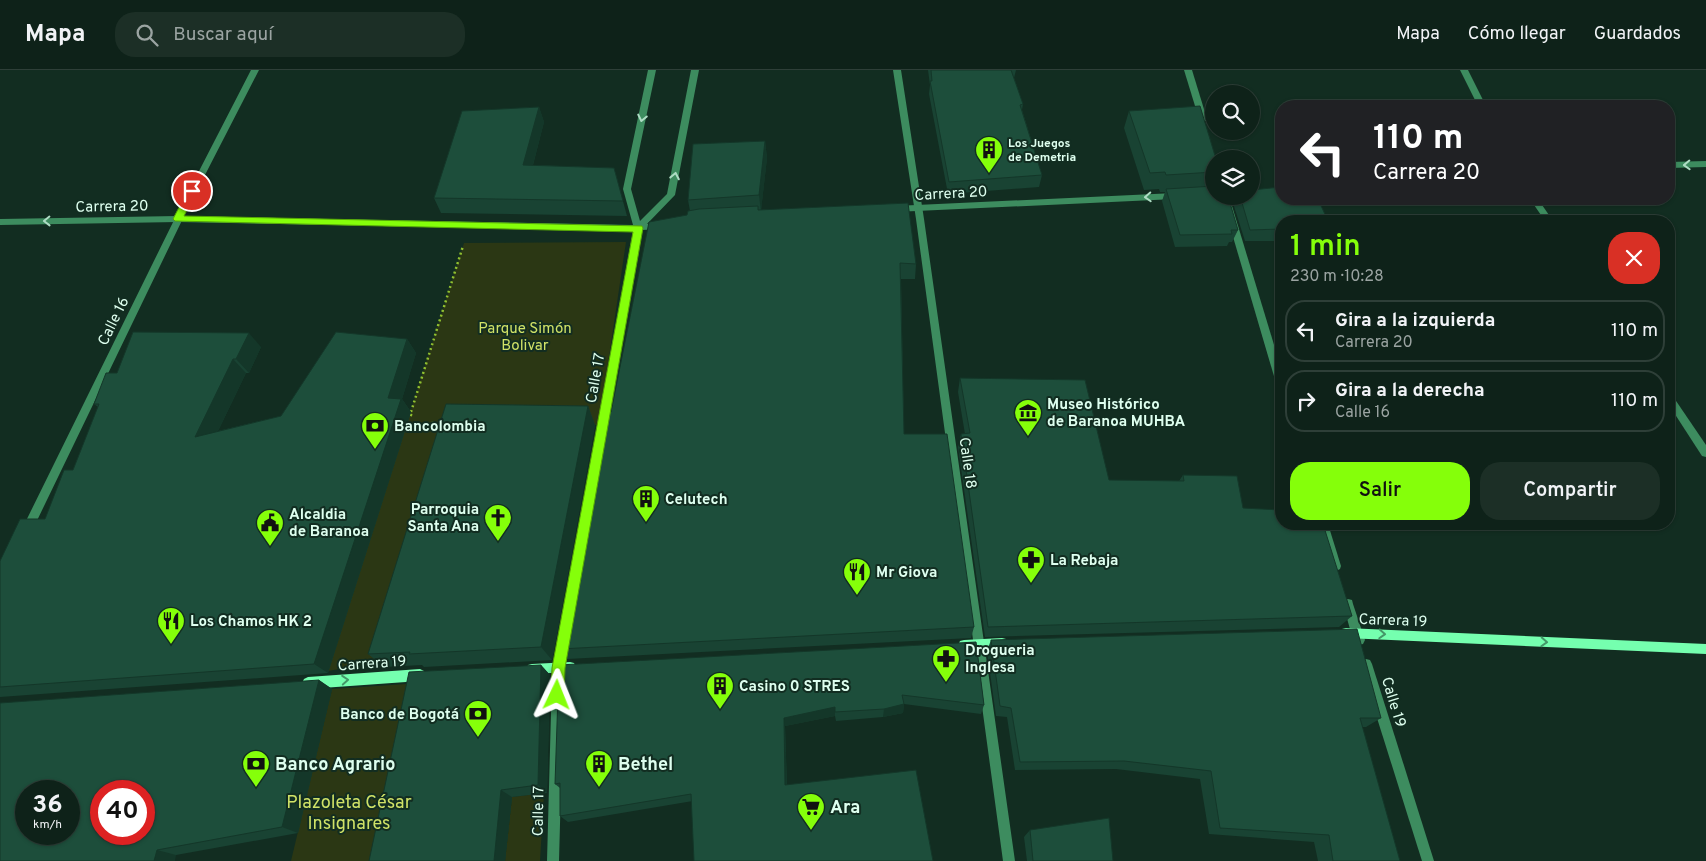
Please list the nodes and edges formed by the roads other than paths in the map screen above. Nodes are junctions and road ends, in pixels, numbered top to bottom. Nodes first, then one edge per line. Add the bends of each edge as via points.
1 (256, 70) edge
2 (652, 70) edge
3 (695, 70) edge
4 (897, 70) edge
5 (1188, 70) edge
6 (1464, 70) edge
7 (1479, 100) edge
8 (1204, 123) edge
9 (1706, 164) edge
10 (1675, 165) edge
11 (1184, 195) edge
12 (1228, 205) edge
13 (919, 208) junction
14 (886, 210) edge
15 (178, 219) junction
16 (0, 222) edge
17 (674, 224) edge
18 (638, 228) junction
19 (1275, 363) edge
20 (1675, 407) edge
21 (601, 434) edge
22 (1706, 453) edge
23 (1326, 530) edge
24 (22, 542) edge
25 (1339, 576) edge
26 (1344, 594) edge
27 (565, 629) edge
28 (1357, 633) junction
29 (1337, 634) edge
30 (1017, 643) edge
31 (978, 644) junction
32 (951, 646) edge
33 (1706, 649) edge
34 (578, 667) edge
35 (558, 668) junction
36 (520, 670) edge
37 (430, 675) edge
38 (299, 683) edge
39 (553, 861) edge
40 (1009, 861) edge
41 (1428, 861) edge

1 - 15 street, Calle 16
2 -> 18 street, Calle 17 via 627,189
18 -> 3 street via 671,195
4 - 13 street, Calle 18
5 - 8 street
6 - 7 street
9 -> 10 street
11 -> 13 street, Carrera 20
12 - 19 street
13 - 14 street, Carrera 20
13 - 31 street, Calle 18
15 -> 16 street, Carrera 20
15 - 18 street, Carrera 20
15 - 24 street, Calle 16
17 - 18 street, Carrera 20
18 - 21 street, Calle 17
20 - 22 street
23 - 25 street
26 - 28 street, Calle 19
27 - 35 street, Calle 17
28 - 29 main road, Carrera 19
28 -> 33 main road, Carrera 19
28 - 41 street, Calle 19
30 - 31 main road
31 - 32 main road
31 - 40 street, Calle 18
34 - 35 main road
35 - 36 main road
35 - 39 street, Calle 17
38 -> 37 main road, Carrera 19

